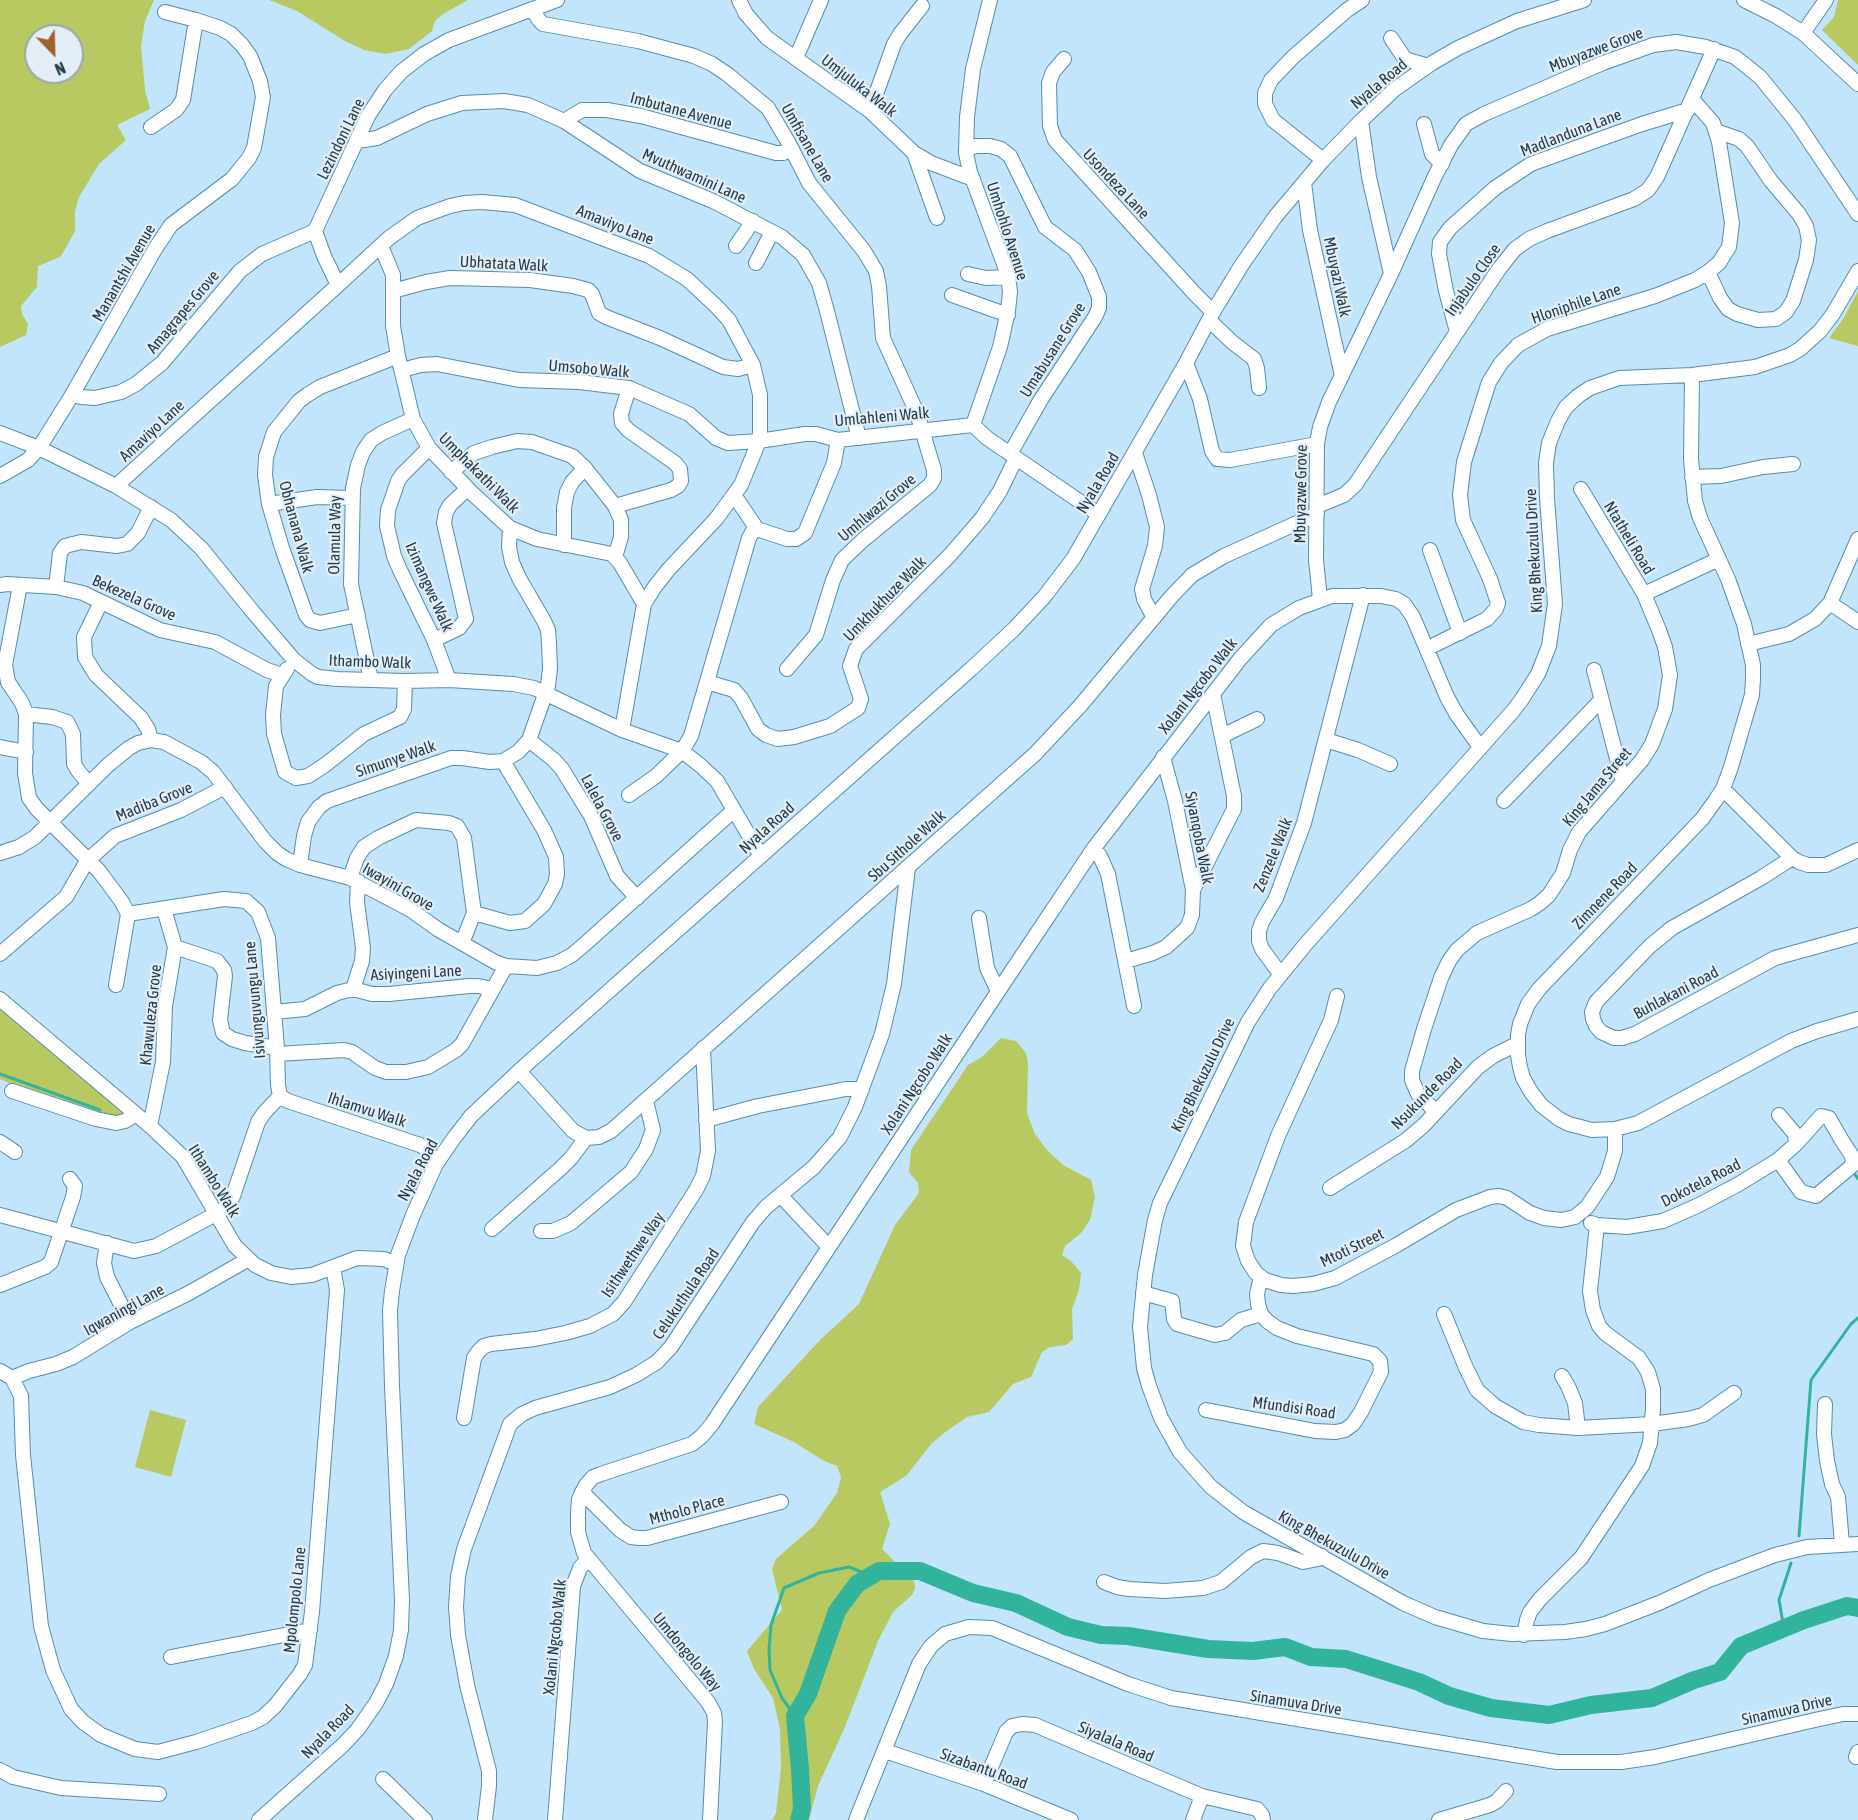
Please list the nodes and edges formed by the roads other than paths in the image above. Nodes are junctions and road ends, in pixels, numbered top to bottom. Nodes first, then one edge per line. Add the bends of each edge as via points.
1 (557, 0) edge
2 (739, 0) edge
3 (821, 0) edge
4 (990, 0) edge
5 (1584, 0) edge
6 (1744, 0) edge
7 (1826, 0) edge
8 (1360, 1) edge
9 (922, 6) dead end
10 (532, 9) junction
11 (165, 12) dead end
12 (196, 20) junction
13 (1803, 33) junction
14 (1391, 38) dead end
15 (1714, 49) junction
16 (796, 58) junction
17 (1064, 59) dead end
18 (1428, 66) junction
19 (1858, 84) edge
20 (1690, 105) junction
21 (870, 111) junction
22 (564, 121) junction
23 (1361, 121) junction
24 (1424, 124) dead end
25 (151, 127) dead end
26 (1716, 131) junction
27 (357, 141) junction
28 (792, 149) junction
29 (966, 149) junction
30 (914, 153) junction
31 (1323, 160) junction
32 (1442, 164) junction
33 (973, 179) junction
34 (1304, 183) junction
35 (1858, 214) edge
36 (937, 218) dead end
37 (753, 221) junction
38 (315, 231) junction
39 (772, 231) junction
40 (381, 246) junction
41 (736, 246) dead end
42 (756, 264) dead end
43 (1858, 271) edge
44 (1708, 272) junction
45 (968, 274) dead end
46 (1391, 274) junction
47 (1008, 277) junction
48 (338, 285) junction
49 (393, 291) junction
50 (952, 295) dead end
51 (1008, 315) junction
52 (1211, 316) junction
53 (1457, 332) junction
54 (398, 356) junction
55 (1186, 363) junction
56 (753, 365) junction
57 (402, 370) junction
58 (1692, 375) junction
59 (1342, 376) junction
60 (629, 388) junction
61 (1259, 388) dead end
62 (72, 395) junction
63 (414, 419) junction
64 (973, 425) junction
65 (922, 430) junction
66 (0, 433) edge
67 (859, 438) junction
68 (759, 441) junction
69 (838, 441) junction
70 (1317, 444) junction
71 (39, 448) junction
72 (429, 448) junction
73 (1135, 453) junction
74 (1013, 456) junction
75 (1793, 464) dead end
76 (585, 468) junction
77 (451, 472) junction
78 (0, 476) edge
79 (1692, 477) junction
80 (116, 486) junction
81 (467, 489) junction
82 (1581, 489) dead end
83 (734, 495) junction
84 (352, 498) junction
85 (269, 504) junction
86 (615, 506) junction
87 (151, 507) junction
88 (1317, 510) junction
89 (1098, 514) junction
90 (510, 528) junction
91 (757, 530) junction
92 (1858, 539) edge
93 (564, 545) junction
94 (1430, 550) dead end
95 (615, 557) junction
96 (1719, 559) junction
97 (0, 585) edge
98 (20, 585) junction
99 (56, 587) junction
100 (1644, 594) junction
101 (1364, 595) junction
102 (1320, 599) junction
103 (101, 602) junction
104 (1830, 603) junction
105 (644, 604) junction
106 (358, 615) junction
107 (1154, 618) junction
108 (1858, 622) edge
109 (1460, 633) junction
110 (434, 640) junction
111 (1748, 644) junction
112 (1428, 648) junction
113 (294, 660) junction
114 (787, 669) dead end
115 (1594, 670) dead end
116 (282, 675) junction
117 (371, 680) junction
118 (449, 680) junction
119 (405, 681) junction
120 (707, 682) junction
121 (545, 693) junction
122 (1213, 694) junction
123 (1601, 700) junction
124 (26, 714) junction
125 (1257, 719) dead end
126 (622, 730) junction
127 (1222, 736) junction
128 (151, 740) junction
129 (529, 740) junction
130 (1326, 740) junction
131 (0, 747) edge
132 (1480, 747) junction
133 (682, 751) junction
134 (26, 753) junction
135 (1163, 757) junction
136 (503, 761) junction
137 (1390, 765) dead end
138 (1623, 782) junction
139 (89, 784) junction
140 (225, 787) junction
141 (1723, 789) junction
142 (629, 795) dead end
143 (1504, 801) dead end
144 (734, 810) junction
145 (51, 823) junction
146 (1094, 848) junction
147 (1858, 849) edge
148 (0, 853) edge
149 (761, 856) junction
150 (1792, 858) junction
151 (87, 861) junction
152 (300, 865) junction
153 (908, 867) junction
154 (354, 880) junction
155 (1193, 890) junction
156 (637, 898) junction
157 (164, 909) junction
158 (474, 913) junction
159 (128, 914) junction
160 (979, 918) dead end
161 (1858, 935) edge
162 (462, 943) junction
163 (176, 947) junction
164 (0, 954) edge
165 (1126, 961) junction
166 (506, 966) junction
167 (1281, 975) junction
168 (116, 985) dead end
169 (353, 989) junction
170 (493, 989) junction
171 (998, 991) junction
172 (1337, 996) dead end
173 (0, 999) edge
174 (1134, 1006) dead end
175 (274, 1012) junction
176 (1858, 1019) edge
177 (1517, 1044) junction
178 (704, 1048) junction
179 (277, 1051) junction
180 (519, 1071) junction
181 (862, 1089) junction
182 (12, 1091) dead end
183 (280, 1096) junction
184 (646, 1101) junction
185 (1435, 1112) junction
186 (136, 1114) junction
187 (1779, 1115) dead end
188 (706, 1120) junction
189 (150, 1126) junction
190 (1615, 1129) junction
191 (586, 1138) junction
192 (0, 1142) edge
193 (1796, 1144) junction
194 (15, 1152) dead end
195 (1779, 1160) junction
196 (436, 1164) junction
197 (70, 1179) dead end
198 (1330, 1188) dead end
199 (780, 1195) junction
200 (216, 1214) junction
201 (0, 1215) edge
202 (1579, 1215) junction
203 (1598, 1226) junction
204 (492, 1229) dead end
205 (63, 1231) junction
206 (541, 1231) dead end
207 (107, 1243) junction
208 (829, 1247) junction
209 (247, 1260) junction
210 (396, 1264) junction
211 (333, 1266) junction
212 (1261, 1277) junction
213 (0, 1285) edge
214 (1143, 1293) junction
215 (1261, 1314) junction
216 (1444, 1314) dead end
217 (130, 1322) junction
218 (6, 1374) edge
219 (1562, 1376) dead end
220 (1734, 1393) dead end
221 (1825, 1404) dead end
222 (1206, 1410) dead end
223 (464, 1418) dead end
224 (1652, 1424) junction
225 (1578, 1428) junction
226 (582, 1492) junction
227 (780, 1502) dead end
228 (1842, 1544) junction
229 (1858, 1544) edge
230 (1322, 1556) junction
231 (588, 1559) junction
232 (1104, 1582) dead end
233 (310, 1630) junction
234 (1524, 1635) junction
235 (171, 1657) dead end
236 (1854, 1714) edge
237 (1858, 1727) edge
238 (1858, 1737) edge
239 (1858, 1743) edge
240 (885, 1751) junction
241 (0, 1770) edge
242 (383, 1779) dead end
243 (984, 1784) junction
244 (1506, 1791) dead end
245 (159, 1794) dead end
246 (1202, 1796) junction
247 (259, 1820) edge
248 (425, 1820) edge
249 (485, 1820) edge
250 (555, 1820) edge
251 (710, 1820) edge
252 (856, 1820) edge
253 (1071, 1820) edge
254 (1193, 1820) edge
255 (1263, 1820) edge
256 (1439, 1820) edge

1 - 10 street, Lezindoni Lane
2 - 16 street, Umjuluka Walk via 761,31
3 - 16 street
4 - 29 street, Umhohlo Avenue via 973,69
5 - 18 street, Nyala Road via 1501,27
6 - 13 street
7 - 13 street
8 - 31 street via 1293,57 1271,80 1265,93 1265,104 1273,120
9 - 21 street via 894,44
10 - 27 street, Lezindoni Lane via 459,35 424,54 401,72 380,97
10 - 28 street, Umfisane Lane via 543,24 638,41 712,64 768,108
11 - 12 street, Manantshi Avenue
12 - 25 street via 183,100 176,110
12 - 62 street, Manantshi Avenue via 231,34 256,69 262,98 254,147 232,179 165,233
13 - 19 street
14 - 18 street via 1405,59
15 - 20 street, Injabulo Close
15 - 32 street, Mbuyazwe Grove via 1665,43 1603,63 1474,119 1458,132
15 - 35 street, Mbuyazwe Grove via 1748,66 1772,90
16 - 21 street, Umjuluka Walk
17 - 52 street, Usondeza Lane via 1049,83 1050,126 1055,140
18 - 23 street, Nyala Road via 1395,89
20 - 26 street, Hloniphile Lane via 1708,117
20 - 53 street, Injabulo Close via 1648,190 1522,244 1499,269
20 - 53 street, Madlanduna Lane via 1531,164 1495,188 1450,228 1440,242 1439,254
21 - 30 street, Umjuluka Walk
22 - 27 street, Mvuthwamini Lane via 528,105 473,101 427,114 377,138
22 - 28 street, Imbutane Avenue via 582,110 607,110 776,153
22 - 37 street, Mvuthwamini Lane via 640,171
23 - 31 street, Nyala Road
23 - 46 street
24 - 32 street via 1432,154
26 - 44 street, Hloniphile Lane via 1732,231 1724,256
26 - 44 street via 1747,146 1796,209 1809,240 1793,301 1776,319 1764,321 1728,309
27 - 38 street, Lezindoni Lane
28 - 65 street, Umfisane Lane via 809,183 876,271 883,338
29 - 33 street, Umhohlo Avenue
29 - 74 street, Umabusane Grove via 990,146 1010,156 1045,227 1076,250 1100,303 1095,317 1040,401
30 - 33 street, Umjuluka Walk
30 - 36 street
31 - 34 street, Nyala Road
32 - 46 street, Mbuyazwe Grove
33 - 47 street, Umhohlo Avenue
34 - 52 street, Nyala Road via 1275,217
34 - 59 street, Mbuyazi Walk via 1310,230
37 - 39 street, Mvuthwamini Lane
37 - 41 street
38 - 48 street
38 - 62 street, Amagrapes Grove via 262,254 240,271 162,363 136,384 95,398
39 - 42 street
39 - 67 street, Mvuthwamini Lane via 798,249 819,283
40 - 48 street, Amaviyo Lane
40 - 49 street, Umphakathi Walk via 392,270
40 - 56 street, Amaviyo Lane via 417,218 442,208 482,202 515,205 618,243 687,279 729,320
43 - 58 street, King Bhekuzulu Drive via 1821,331 1800,349 1755,367
44 - 109 street, Hloniphile Lane via 1679,288 1546,329 1518,345 1494,372 1464,462 1460,495 1463,520 1498,603 1487,619
45 - 47 street
46 - 59 street, Mbuyazwe Grove
47 - 51 street, Umhohlo Avenue
48 - 80 street, Amaviyo Lane
49 - 54 street, Umphakathi Walk
49 - 56 street, Ubhatata Walk via 450,278 555,283 588,290 599,313 723,367
50 - 51 street
51 - 64 street, Umhohlo Avenue
52 - 55 street, Nyala Road
52 - 61 street, Usondeza Lane via 1232,342 1254,360
53 - 88 street, Injabulo Close via 1355,485
54 - 57 street, Umphakathi Walk
54 - 85 street, Obhanana Walk via 320,387 294,407 268,446 265,475
55 - 70 street via 1217,459
55 - 73 street, Nyala Road
56 - 68 street, Amaviyo Lane via 760,395
57 - 60 street, Umsobo Walk via 437,364 519,380
57 - 63 street, Umphakathi Walk
58 - 79 street, Zimnene Road
58 - 132 street, King Bhekuzulu Drive via 1634,376 1606,381 1578,396 1558,421 1546,463 1555,604 1549,645 1531,687
59 - 70 street, Mbuyazwe Grove via 1323,416
60 - 68 street, Umsobo Walk via 689,414 721,441
60 - 86 street via 622,423 675,463 681,482 670,490
62 - 71 street, Manantshi Avenue
63 - 72 street, Umphakathi Walk
63 - 84 street, Olamula Way via 382,433 368,445 358,465
64 - 65 street, Umlahleni Walk
64 - 74 street
65 - 67 street, Umlahleni Walk
65 - 114 street, Umhlwazi Grove via 934,480 842,560 816,635
66 - 71 street, Ithambo Walk
67 - 69 street, Umlahleni Walk
68 - 69 street, Umlahleni Walk via 816,434
68 - 83 street, Amaviyo Lane via 748,472
69 - 91 street via 834,463 805,533 796,539
70 - 88 street, Mbuyazwe Grove
71 - 78 street, Manantshi Avenue via 28,460
71 - 80 street, Ithambo Walk
72 - 77 street, Umphakathi Walk
72 - 110 street, Izimangwe Walk via 402,475 387,517 394,556
73 - 89 street, Nyala Road
73 - 107 street via 1157,527 1142,589
74 - 89 street
74 - 120 street, Umkhukhuze Walk via 1000,491 982,518 856,649 850,666 861,699 858,708 823,729 778,739 758,729 734,690
75 - 79 street via 1721,477
76 - 77 street via 565,453 517,441 474,453
76 - 86 street
76 - 93 street via 567,492
77 - 81 street, Umphakathi Walk
79 - 96 street, Zimnene Road via 1700,518
80 - 87 street, Ithambo Walk
81 - 90 street, Umphakathi Walk
81 - 110 street via 450,505 444,523 466,619 459,628
82 - 100 street, Ntatheli Road
83 - 91 street
83 - 105 street, Amaviyo Lane via 668,570
84 - 85 street via 317,497
84 - 106 street, Olamula Way via 351,577
85 - 106 street, Obhanana Walk via 310,620 320,623
86 - 95 street via 621,520 620,545
87 - 99 street via 138,533 127,544 81,542 65,546 60,553
87 - 113 street, Ithambo Walk via 201,548
88 - 102 street, Mbuyazwe Grove
88 - 107 street, Sbu Sithole Walk via 1201,568
89 - 149 street, Nyala Road via 1073,559 1029,613
90 - 93 street, Umphakathi Walk
90 - 121 street via 512,562 548,630 550,668
91 - 120 street via 749,538
92 - 104 street
93 - 95 street, Umphakathi Walk
94 - 109 street
95 - 105 street
96 - 100 street, Ntatheli Road
96 - 111 street, Zimnene Road
97 - 98 street, Bekezela Grove
98 - 99 street, Bekezela Grove
98 - 124 street via 5,665 8,682
99 - 103 street, Bekezela Grove
100 - 138 street, King Jama Street via 1665,647 1669,690 1652,744
101 - 102 street, Xolani Ngcobo Walk
101 - 112 street, Xolani Ngcobo Walk via 1396,599 1404,604
101 - 130 street, Zenzele Walk
102 - 122 street, Xolani Ngcobo Walk via 1271,625
103 - 116 street, Bekezela Grove via 160,630 215,642
103 - 128 street via 84,637 85,657 96,675 141,718
104 - 108 street
104 - 111 street via 1799,629
105 - 126 street, Amaviyo Lane
106 - 117 street, Olamula Way
107 - 153 street, Sbu Sithole Walk via 1053,736
109 - 112 street, Hloniphile Lane
110 - 118 street, Izimangwe Walk
111 - 141 street, Zimnene Road via 1753,665 1752,695
112 - 132 street, Xolani Ngcobo Walk via 1447,697
113 - 116 street
113 - 117 street, Ithambo Walk via 318,677
115 - 123 street
116 - 119 street via 274,700 274,734 285,772 300,778 325,765 364,734 400,717
117 - 119 street, Ithambo Walk
118 - 119 street, Ithambo Walk
118 - 121 street, Ithambo Walk via 513,684
120 - 133 street via 691,736
121 - 126 street, Ithambo Walk
121 - 129 street
122 - 127 street
122 - 135 street, Xolani Ngcobo Walk
123 - 138 street
123 - 143 street
124 - 134 street
124 - 139 street via 67,722 73,734 74,764
125 - 127 street
126 - 133 street, Ithambo Walk
127 - 155 street via 1234,808
128 - 139 street via 129,748
128 - 140 street, Iwayini Grove via 164,742 201,762
129 - 136 street
129 - 156 street, Lalela Grove via 562,769 591,816 617,876
130 - 137 street
130 - 167 street, Zenzele Walk via 1304,824 1259,931 1262,949
131 - 134 street
132 - 167 street, King Bhekuzulu Drive
133 - 142 street
133 - 144 street, Ithambo Walk via 717,781
134 - 145 street via 29,798
135 - 146 street, Xolani Ngcobo Walk
135 - 155 street, Siyanqoba Walk
136 - 152 street, Simunye Walk via 446,759 327,801 308,822
136 - 158 street via 544,830 556,857 557,874 544,904 525,921 510,923
138 - 185 street, King Jama Street via 1579,832 1563,873 1549,895 1531,909 1477,933 1449,961 1412,1071 1418,1094
139 - 145 street
140 - 151 street, Madiba Grove via 182,810 121,833
140 - 152 street, Iwayini Grove via 271,847
141 - 150 street
141 - 177 street, Zimnene Road via 1702,819 1539,989 1520,1024
144 - 149 street, Ithambo Walk
144 - 156 street, Iwayini Grove
145 - 148 street via 19,847
145 - 151 street
146 - 165 street via 1108,874
146 - 171 street, Xolani Ngcobo Walk
147 - 150 street via 1816,866
149 - 180 street, Nyala Road
150 - 161 street, Buhlakani Road via 1672,928 1650,945 1596,1002 1592,1012 1596,1026 1607,1036 1628,1036 1775,958
151 - 159 street via 99,871
151 - 164 street, Madiba Grove via 66,897
152 - 154 street, Iwayini Grove
153 - 178 street, Sbu Sithole Walk
153 - 181 street, Celukuthula Road via 894,984 882,1034
154 - 158 street via 357,858 364,847 378,838 416,820 449,823 457,826 464,838
154 - 162 street, Iwayini Grove
154 - 169 street via 363,948
155 - 165 street, Siyanqoba Walk via 1192,915 1182,934 1166,947
156 - 166 street, Iwayini Grove via 586,944 557,963 537,968
157 - 159 street, Isivunguvungu Lane
157 - 163 street, Khawuleza Grove
157 - 175 street, Isivunguvungu Lane via 224,899 252,905 268,938
158 - 162 street
159 - 168 street
160 - 171 street via 987,968
162 - 166 street, Iwayini Grove
163 - 179 street via 217,961 224,970 220,1020 223,1033 232,1040
163 - 189 street, Khawuleza Grove via 166,1000 163,1062
165 - 174 street
166 - 170 street
167 - 214 street, King Bhekuzulu Drive via 1244,1029 1164,1195 1155,1220
169 - 170 street, Asiyingeni Lane via 372,994 469,986
169 - 175 street, Asiyingeni Lane via 305,1009
170 - 179 street via 462,1044 417,1070 386,1072 345,1050
171 - 208 street, Xolani Ngcobo Walk
172 - 212 street via 1331,1020 1278,1136 1246,1222 1243,1246 1248,1261
173 - 186 street, Ithambo Walk
175 - 179 street, Isivunguvungu Lane
176 - 190 street, Zimnene Road via 1791,1041 1638,1123
177 - 185 street, Nsukunde Road via 1486,1060
177 - 190 street, Zimnene Road via 1523,1078 1541,1105 1569,1124 1592,1130
178 - 184 street, Sbu Sithole Walk
178 - 188 street, Isithwethwe Way
179 - 183 street, Isivunguvungu Lane
180 - 191 street via 573,1131
180 - 196 street, Nyala Road via 471,1116
181 - 188 street via 758,1106
181 - 199 street, Celukuthula Road via 840,1137
182 - 186 street via 116,1123
183 - 196 street, Ihlamvu Walk via 420,1144
183 - 200 street via 258,1122 233,1196 228,1206
184 - 191 street, Sbu Sithole Walk via 611,1131
184 - 206 street via 653,1130 631,1172 571,1223 553,1231
185 - 198 street, Nsukunde Road via 1405,1141
186 - 189 street, Ithambo Walk
187 - 193 street via 1795,1134
188 - 223 street, Isithwethwe Way via 708,1151 703,1176 624,1302 613,1314 590,1326 484,1346 474,1358
189 - 200 street, Ithambo Walk via 183,1157
190 - 202 street via 1610,1169
191 - 204 street via 561,1168
192 - 194 street
193 - 195 street, Dokotela Road
193 - 195 street, Dokotela Road via 1821,1116 1829,1118 1852,1156 1853,1165 1816,1196 1801,1192
195 - 203 street, Dokotela Road via 1718,1196 1663,1221 1627,1227
196 - 210 street, Nyala Road via 412,1215
197 - 205 street via 75,1190
199 - 208 street
199 - 249 street, Celukuthula Road via 753,1222 671,1347 657,1362 610,1387 535,1408 510,1424 464,1550 456,1607 467,1685 489,1771
200 - 207 street via 156,1246 134,1251
200 - 209 street, Ithambo Walk
201 - 205 street
202 - 203 street, Dokotela Road
202 - 212 street, Mtoti Street via 1544,1218 1507,1198 1490,1197 1456,1210 1335,1278 1293,1286
203 - 224 street via 1590,1292 1593,1310 1605,1333 1639,1358 1648,1372 1653,1389
205 - 207 street
205 - 213 street via 49,1264
207 - 217 street via 107,1277
208 - 226 street, Xolani Ngcobo Walk via 702,1436 675,1451 593,1477
209 - 211 street, Ithambo Walk via 271,1273 291,1277 312,1275
209 - 217 street, Iqwaningi Lane
210 - 211 street, Ithambo Walk via 366,1257
210 - 247 street, Nyala Road via 390,1310 402,1600 396,1656 386,1684 358,1729
211 - 233 street, Mpolompolo Lane via 337,1290
212 - 215 street via 1257,1294
214 - 215 street via 1172,1300 1177,1324 1215,1335
214 - 230 street, King Bhekuzulu Drive via 1140,1327 1144,1368 1161,1418 1180,1452 1201,1477 1243,1512
215 - 222 street, Mfundisi Road via 1277,1328 1297,1336 1377,1358 1381,1372 1361,1412 1353,1424 1336,1432
216 - 225 street via 1472,1381 1487,1400 1523,1422
217 - 218 street, Iqwaningi Lane via 73,1358
218 - 233 street, Mpolompolo Lane via 21,1396 40,1626 60,1687 83,1722 119,1744 148,1752 174,1749 252,1723 275,1706 300,1674
219 - 225 street via 1575,1403
220 - 224 street via 1703,1415
221 - 228 street via 1827,1461 1838,1497
224 - 225 street
224 - 234 street via 1642,1466 1581,1558 1530,1612
226 - 227 street, Mtholo Place via 624,1534 639,1538
226 - 231 street via 578,1532
228 - 229 street, King Bhekuzulu Drive
228 - 234 street, King Bhekuzulu Drive via 1775,1555 1605,1624
230 - 232 street via 1303,1562 1263,1551 1221,1582 1203,1588 1129,1589
230 - 234 street, King Bhekuzulu Drive via 1428,1614 1483,1631
231 - 250 street, Xolani Ngcobo Walk via 573,1586
231 - 251 street, Umdongolo Way via 712,1707 715,1721
233 - 235 street
236 - 237 street via 1850,1720
236 - 240 street, Sinamuva Drive via 1655,1757 1621,1762 1557,1762 1171,1698 992,1628 969,1627 945,1634 931,1646 919,1665
238 - 239 street
240 - 243 street, Sizabantu Road
240 - 252 street, Sinamuva Drive
241 - 245 street via 13,1777 62,1788
242 - 248 street
243 - 246 street, Siyalala Road via 1006,1732 1022,1724 1035,1725
243 - 253 street, Sizabantu Road
244 - 256 street via 1490,1805
246 - 254 street
246 - 255 street, Siyalala Road via 1257,1809

